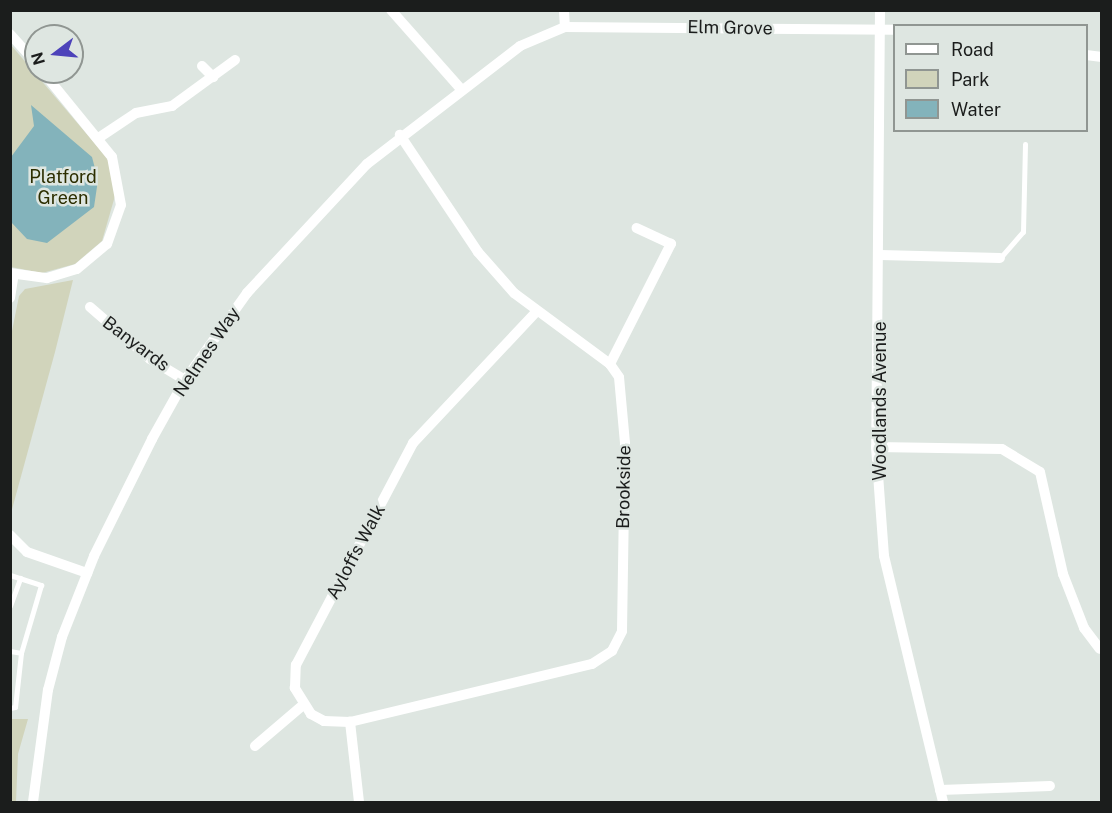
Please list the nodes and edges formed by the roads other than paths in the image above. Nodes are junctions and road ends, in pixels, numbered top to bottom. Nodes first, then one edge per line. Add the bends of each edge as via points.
1 (391, 10) edge
2 (564, 10) edge
3 (880, 10) edge
4 (565, 27) junction
5 (881, 28) junction
6 (893, 30) edge
7 (10, 34) edge
8 (24, 50) edge
9 (236, 60) dead end
10 (202, 66) dead end
11 (213, 77) junction
12 (54, 84) edge
13 (460, 87) junction
14 (400, 135) junction
15 (100, 137) junction
16 (1025, 144) dead end
17 (636, 228) dead end
18 (880, 255) junction
19 (1000, 258) joint
20 (12, 273) edge
21 (10, 298) edge
22 (90, 307) dead end
23 (537, 311) junction
24 (610, 364) junction
25 (185, 380) junction
26 (876, 447) junction
27 (10, 535) edge
28 (87, 573) junction
29 (10, 575) edge
30 (20, 578) junction
31 (10, 606) edge
32 (1100, 649) dead end
33 (10, 651) edge
34 (21, 653) junction
35 (303, 705) junction
36 (10, 708) edge
37 (350, 722) junction
38 (255, 746) dead end
39 (1050, 786) dead end
40 (940, 790) junction
41 (33, 802) edge
42 (359, 802) edge
43 (944, 802) edge

1 - 13 street
2 - 4 street
3 - 5 street, Woodlands Avenue
4 - 5 street, Elm Grove
4 - 13 street, Nelmes Way via 520,46
5 - 6 street, Elm Grove
5 - 18 street, Woodlands Avenue
7 - 8 street
9 - 11 street
10 - 11 street
11 - 15 street via 172,105 136,112
12 - 15 street
13 - 14 street, Nelmes Way
14 - 23 street via 478,252
14 - 25 street, Nelmes Way via 334,196 255,284
15 - 20 street via 122,189 107,244 63,275 33,279
16 - 19 lane via 1023,232
17 - 24 street via 671,244
18 - 19 street
18 - 26 street, Woodlands Avenue
20 - 21 street
22 - 25 street, Banyards via 150,359
23 - 24 street
23 - 35 street, Ayloffs Walk via 413,443 296,665 295,688
24 - 37 street, Brookside via 622,392 624,433 619,642 592,664
25 - 28 street, Nelmes Way
26 - 32 street via 1002,449 1040,472 1063,574 1084,628
26 - 40 street, Woodlands Avenue via 889,585
27 - 28 street via 27,552
28 - 41 street, Nelmes Way via 48,690
29 - 30 lane
30 - 31 lane
30 - 34 lane via 41,585
33 - 34 lane
34 - 36 lane via 15,707
35 - 37 street via 324,721
35 - 38 street
37 - 42 street
39 - 40 street
40 - 43 street, Woodlands Avenue

